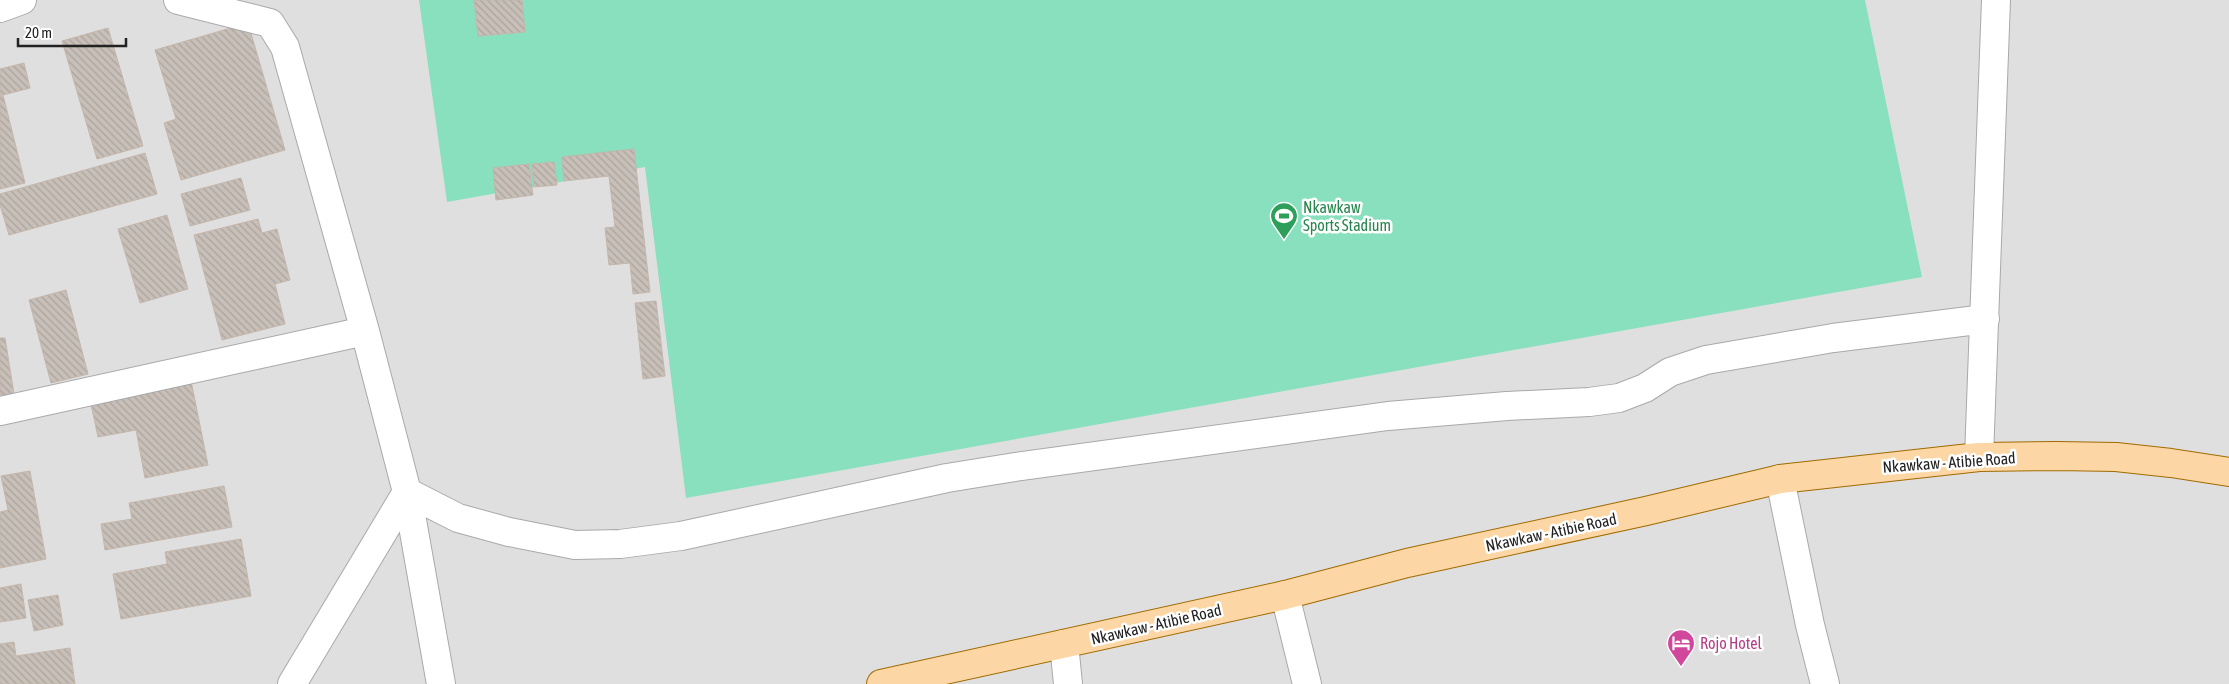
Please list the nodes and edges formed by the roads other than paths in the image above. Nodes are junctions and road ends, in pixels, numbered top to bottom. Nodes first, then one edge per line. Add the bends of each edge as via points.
1 (22, 0) edge
2 (178, 0) edge
3 (1996, 0) edge
4 (0, 8) edge
5 (1985, 319) junction
6 (365, 331) junction
7 (0, 411) edge
8 (1979, 458) junction
9 (2229, 472) edge
10 (1780, 479) junction
11 (407, 492) junction
12 (1285, 595) junction
13 (1064, 644) junction
14 (292, 684) edge
15 (442, 684) edge
16 (881, 684) edge
17 (1068, 684) edge
18 (1307, 684) edge
19 (1825, 684) edge

1 - 4 street
2 - 6 street via 270,23 285,47
3 - 5 street
5 - 8 street
5 - 11 street via 1833,338 1706,360 1670,372 1645,388 1619,398 1388,416 1014,467 947,478 681,536 620,544 574,545 509,532 458,518
6 - 7 street
6 - 11 street
8 - 9 main road, Nkawkaw - Atibie Road via 2116,458
8 - 10 main road, Nkawkaw - Atibie Road
10 - 12 main road, Nkawkaw - Atibie Road via 1646,512 1407,563
10 - 19 street
11 - 14 street
11 - 15 street
12 - 13 main road, Nkawkaw - Atibie Road
12 - 18 street
13 - 16 main road, Nkawkaw - Atibie Road
13 - 17 street

